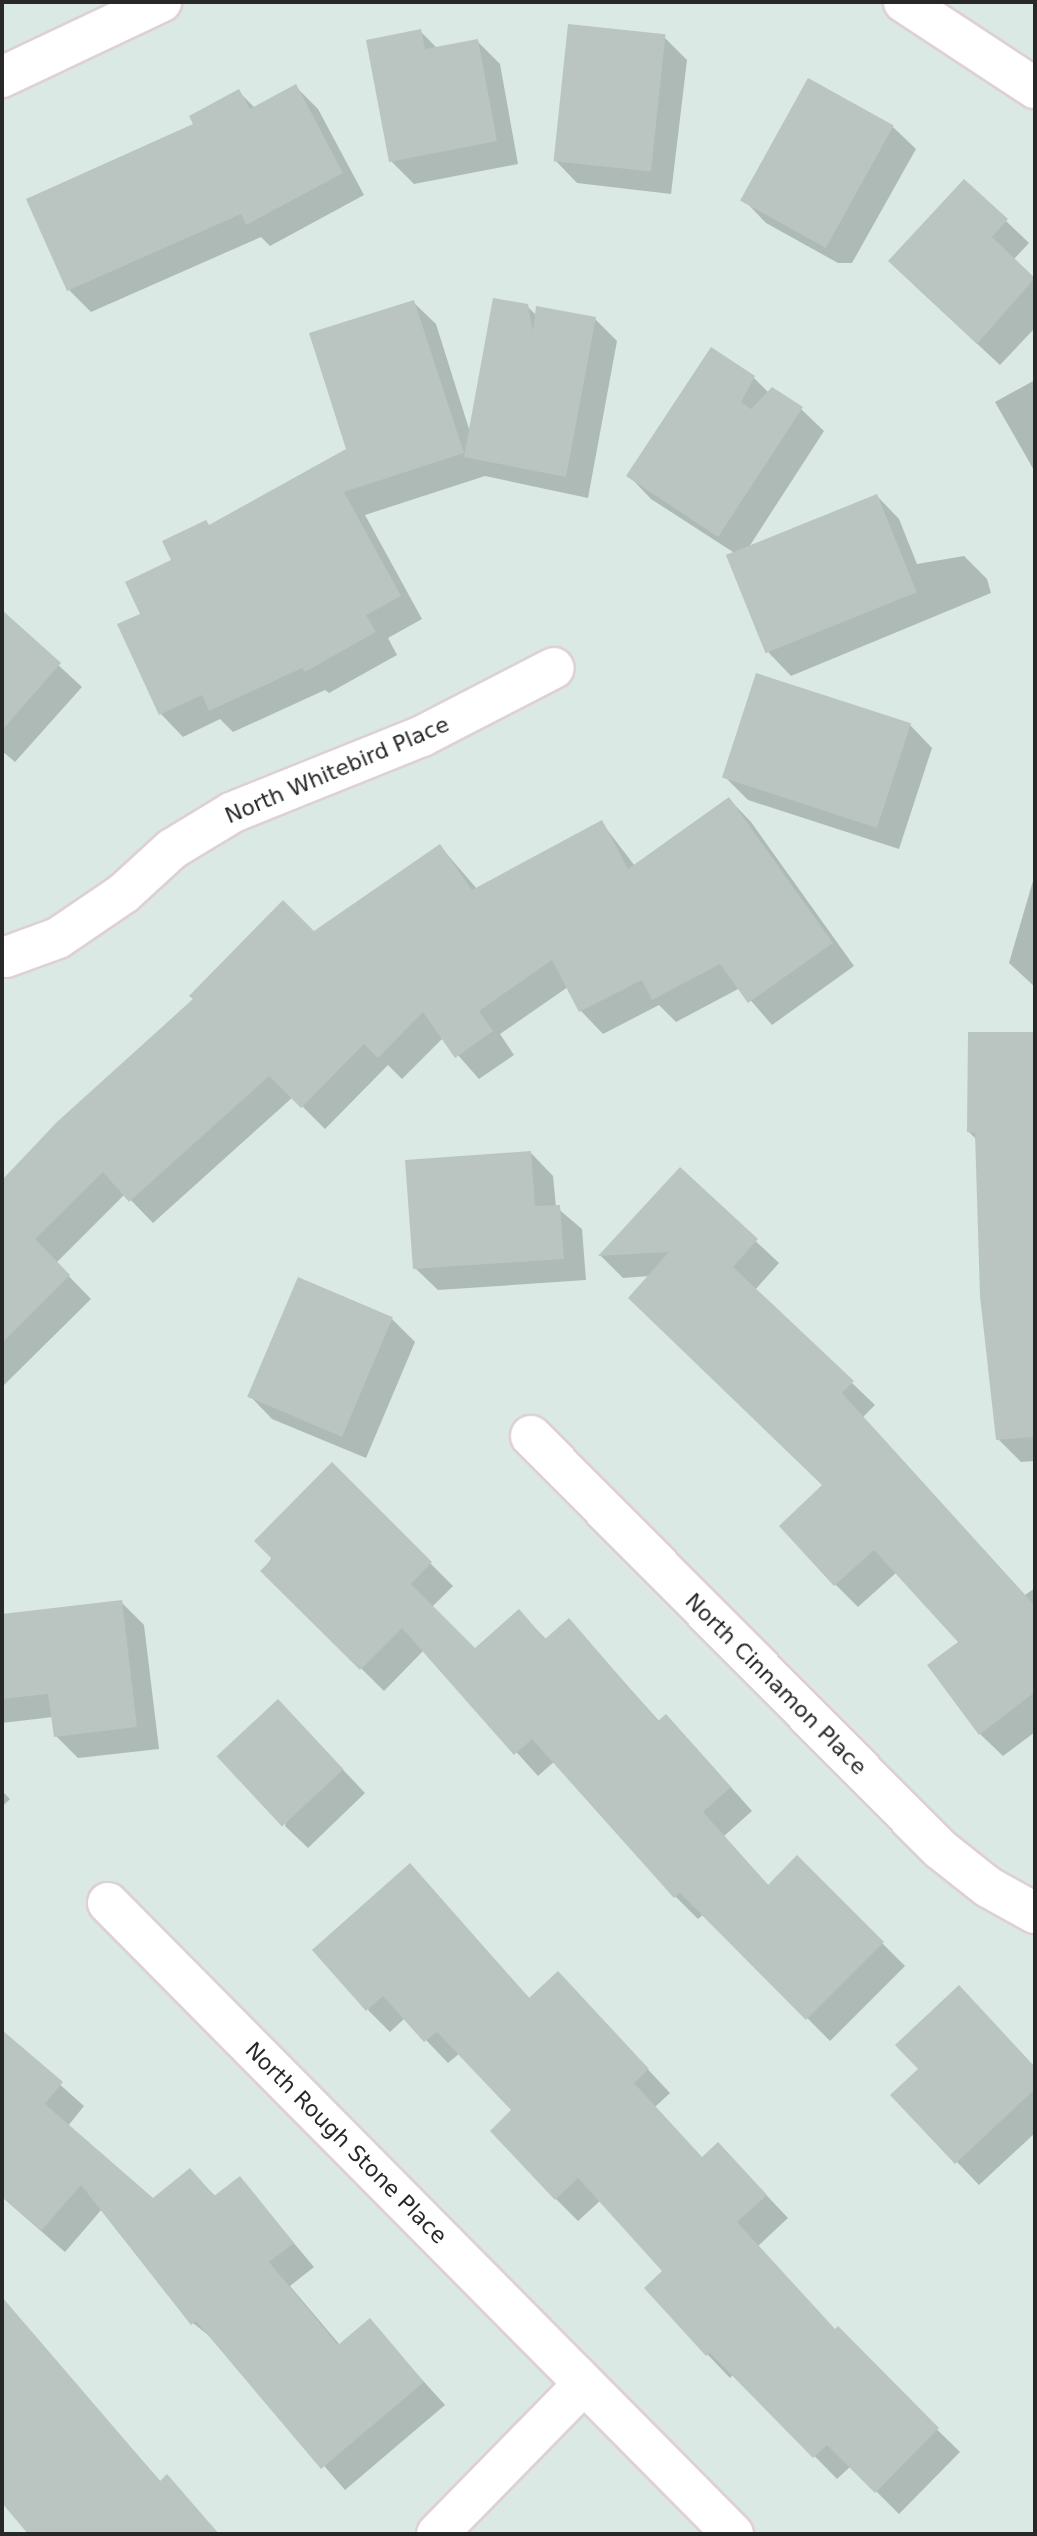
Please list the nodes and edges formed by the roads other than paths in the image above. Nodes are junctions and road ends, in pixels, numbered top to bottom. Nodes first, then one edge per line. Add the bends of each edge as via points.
1 (161, 2) edge
2 (904, 2) edge
3 (2, 77) edge
4 (1035, 88) edge
5 (554, 668) dead end
6 (3, 959) edge
7 (531, 1436) dead end
8 (108, 1903) dead end
9 (1035, 1913) edge
10 (584, 2384) junction
11 (437, 2534) edge
12 (733, 2534) edge

1 - 3 street
2 - 4 street
5 - 6 street, North Whitebird Place via 422,736 233,812 172,849 124,893 58,938
7 - 9 street, North Cinnamon Place via 940,1849 988,1887
8 - 10 street, North Rough Stone Place
10 - 11 street
10 - 12 street, North Rough Stone Place

